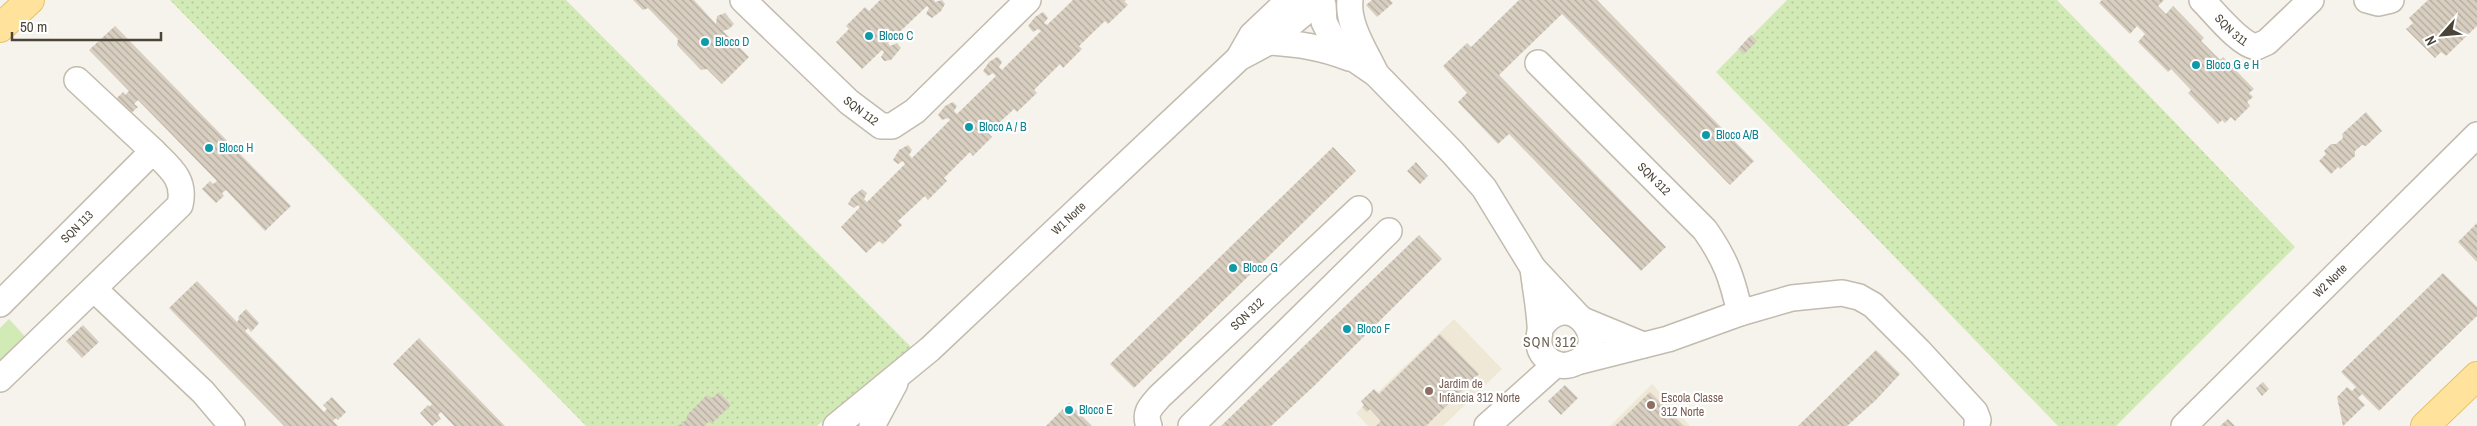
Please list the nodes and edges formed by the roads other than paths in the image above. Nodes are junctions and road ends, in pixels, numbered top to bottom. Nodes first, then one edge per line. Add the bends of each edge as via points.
1 (30, 0) edge
2 (743, 0) edge
3 (1028, 0) edge
4 (1289, 0) edge
5 (1350, 0) edge
6 (2202, 0) edge
7 (2311, 0) edge
8 (2367, 0) edge
9 (2390, 0) edge
10 (1322, 2) edge
11 (0, 28) edge
12 (1269, 42) junction
13 (1239, 58) junction
14 (1538, 63) dead end
15 (1367, 68) junction
16 (77, 80) dead end
17 (2477, 135) edge
18 (153, 151) junction
19 (1359, 209) dead end
20 (1389, 231) dead end
21 (1533, 268) junction
22 (94, 289) junction
23 (0, 304) edge
24 (1740, 313) junction
25 (1581, 319) junction
26 (1540, 336) junction
27 (1643, 345) junction
28 (1581, 360) junction
29 (1556, 364) junction
30 (2477, 376) edge
31 (898, 377) junction
32 (0, 379) edge
33 (1508, 405) junction
34 (1976, 424) dead end
35 (232, 426) edge
36 (836, 426) edge
37 (872, 426) edge
38 (1149, 426) edge
39 (1191, 426) edge
40 (1486, 426) edge
41 (2184, 426) edge
42 (2425, 426) edge

1 - 11 main road
2 - 3 street, SQN 112 via 848,102 881,126 892,126 915,111
4 - 13 street, W1 Norte via 1252,35
5 - 15 street via 1353,24
6 - 7 street, SQN 311 via 2245,42 2256,47 2267,42
8 - 9 street via 2378,3
10 - 12 street, W1 Norte
10 - 15 street via 1327,30 1338,46
12 - 13 street, W1 Norte
12 - 15 street via 1326,48
13 - 31 street, W1 Norte
14 - 24 street, SQN 312 via 1704,230 1720,251 1731,275
15 - 21 street via 1484,188
16 - 18 street
17 - 41 street, W2 Norte
18 - 22 street via 179,180 183,190 180,205
18 - 23 street, SQN 113
19 - 38 street, SQN 312 via 1159,397 1147,411
20 - 39 street
21 - 25 street
21 - 26 street
22 - 32 street
22 - 35 street via 203,392
24 - 27 street
24 - 34 street via 1808,295 1842,293 1859,297 1873,305 1919,350 1975,412
25 - 26 street via 1570,313 1552,315
25 - 27 street
25 - 28 street via 1591,337 1590,346
26 - 29 street via 1542,353
26 - 33 street
27 - 28 street
28 - 29 street via 1564,366
29 - 33 street
30 - 42 main road
31 - 36 street, W1 Norte
31 - 37 street, W1 Norte
33 - 40 street

